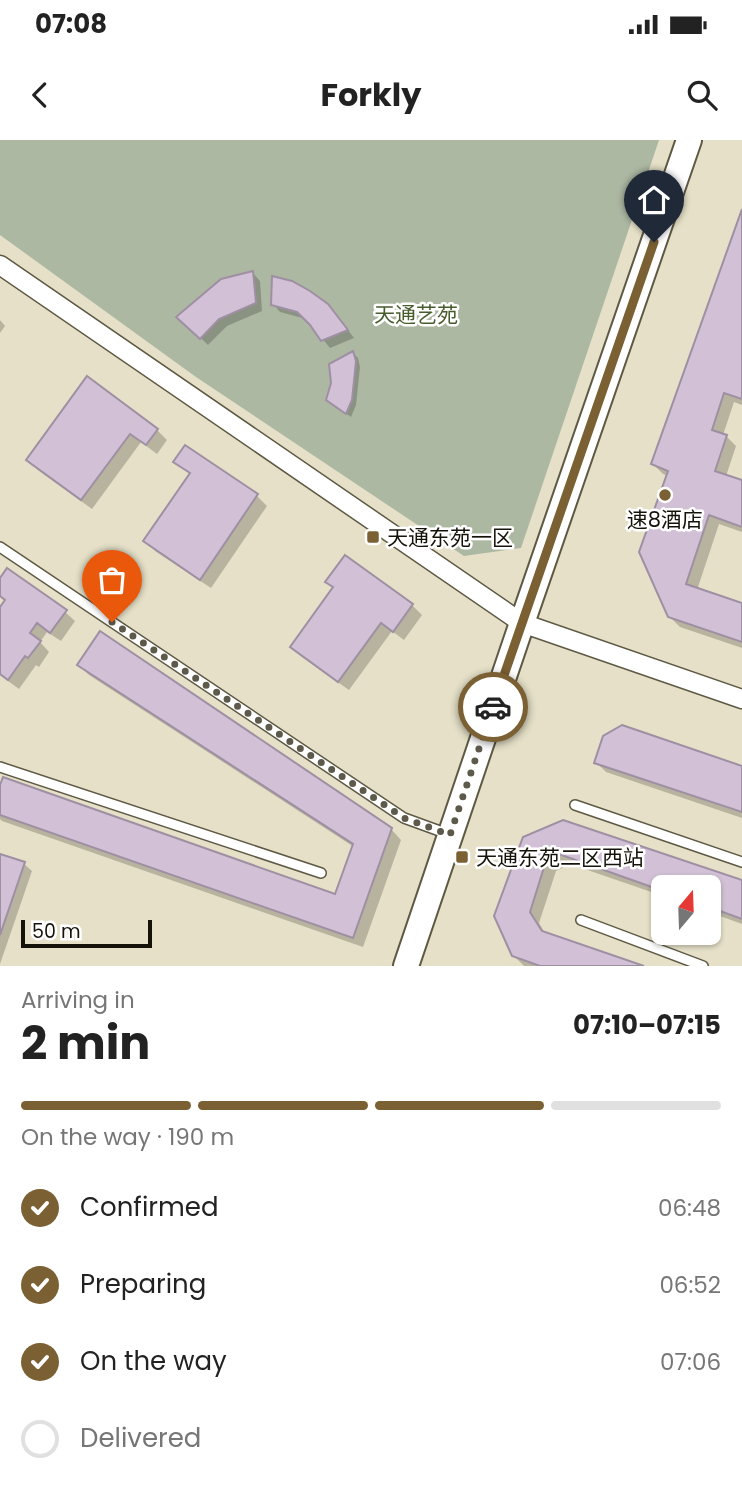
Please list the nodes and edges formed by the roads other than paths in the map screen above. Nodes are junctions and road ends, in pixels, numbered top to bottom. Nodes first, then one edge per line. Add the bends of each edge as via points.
1 (689, 140) edge
2 (0, 265) edge
3 (0, 547) edge
4 (522, 623) junction
5 (742, 699) edge
6 (0, 767) edge
7 (575, 805) dead end
8 (450, 835) junction
9 (742, 862) edge
10 (321, 873) dead end
11 (581, 920) dead end
12 (406, 966) edge
13 (704, 966) edge

1 - 4 street
2 - 4 street
3 - 8 lane via 404,818
4 - 5 street
4 - 8 street
6 - 10 lane
7 - 9 lane
8 - 12 street
11 - 13 lane

